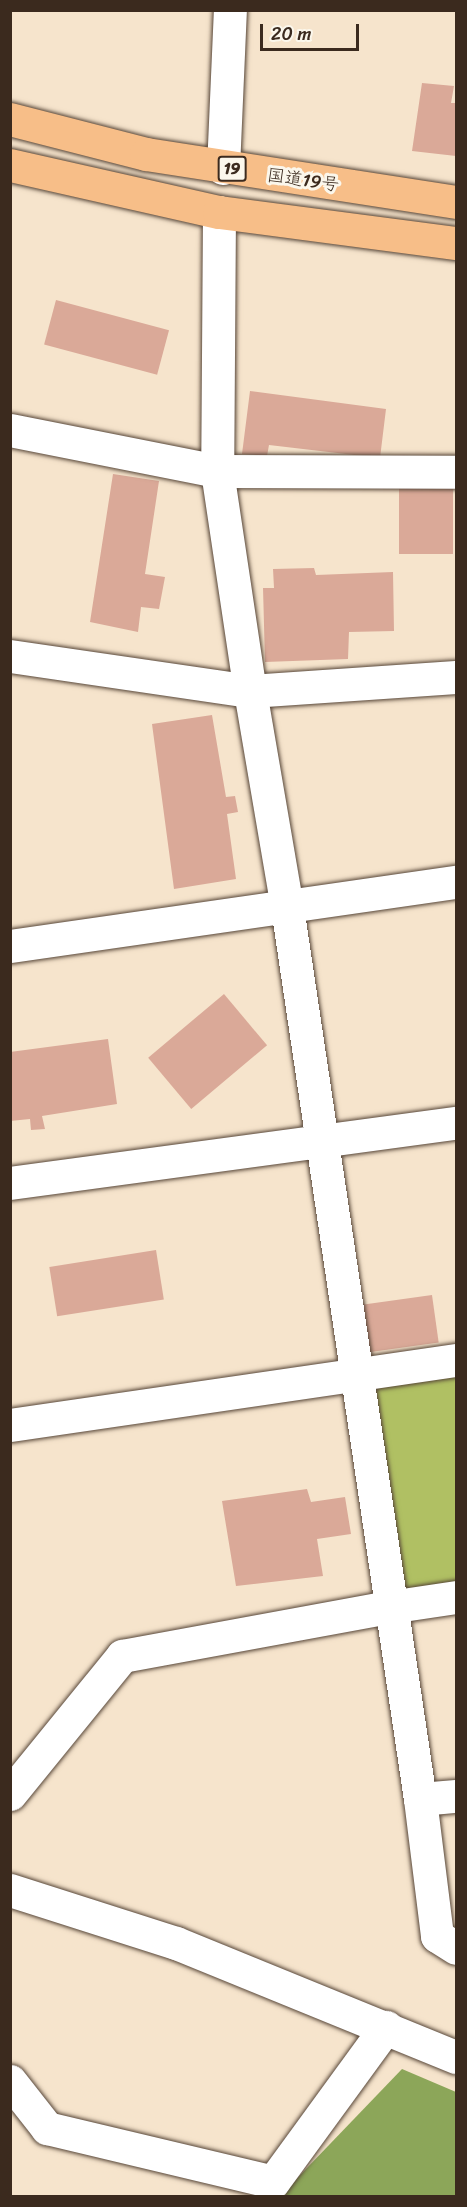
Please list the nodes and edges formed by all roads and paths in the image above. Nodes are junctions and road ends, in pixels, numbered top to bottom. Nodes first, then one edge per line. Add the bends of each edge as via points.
1 (230, 10) edge
2 (10, 119) edge
3 (10, 165) edge
4 (223, 168) junction
5 (456, 202) edge
6 (219, 212) junction
7 (456, 243) edge
8 (10, 430) edge
9 (218, 471) junction
10 (456, 472) edge
11 (10, 656) edge
12 (456, 677) edge
13 (250, 690) junction
14 (456, 882) edge
15 (287, 907) junction
16 (10, 946) edge
17 (456, 1123) edge
18 (320, 1142) junction
19 (10, 1183) edge
20 (456, 1360) edge
21 (355, 1374) junction
22 (10, 1425) edge
23 (456, 1597) edge
24 (389, 1607) junction
25 (10, 1794) edge
26 (456, 1796) edge
27 (420, 1799) junction
28 (10, 1890) edge
29 (456, 1948) edge
30 (386, 2026) junction
31 (456, 2057) edge
32 (10, 2081) edge

1 - 4 street
2 - 4 highway, 国道19号 / 19 via 146,154
3 - 6 highway
4 - 5 highway, 国道19号 / 19
6 - 7 highway
6 - 9 street
8 - 9 street
9 - 10 street
9 - 13 street
11 - 13 street
12 - 13 street
13 - 15 street
14 - 15 street
15 - 16 street
15 - 18 street
17 - 18 street
18 - 19 street
18 - 21 street
20 - 21 street
21 - 22 street
21 - 24 street
23 - 24 street
24 - 25 street via 122,1656
24 - 27 street
26 - 27 street
27 - 29 street via 437,1936
28 - 30 street via 176,1943
30 - 31 street
30 - 32 street via 273,2182 48,2128

